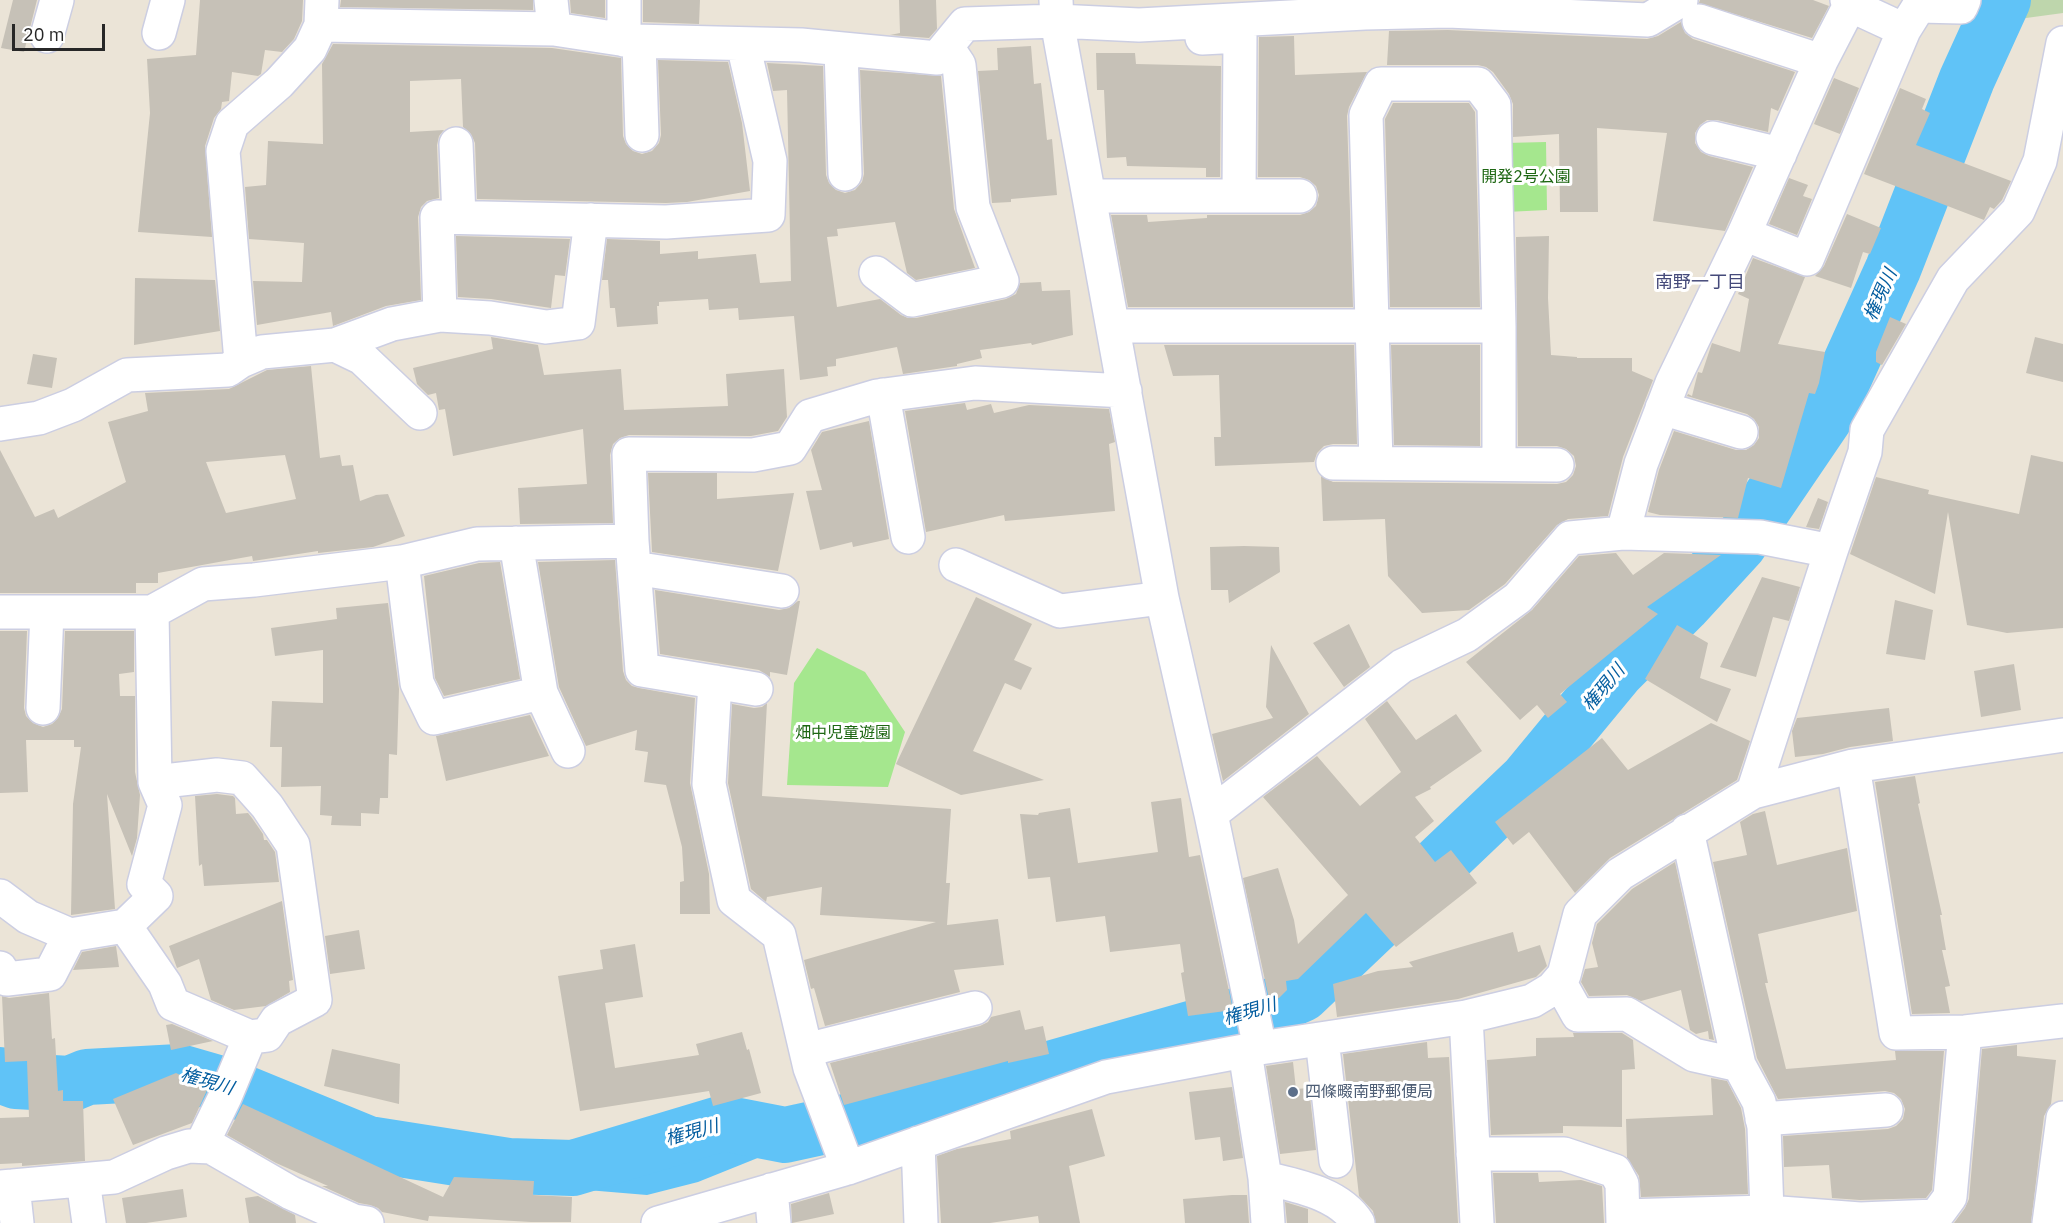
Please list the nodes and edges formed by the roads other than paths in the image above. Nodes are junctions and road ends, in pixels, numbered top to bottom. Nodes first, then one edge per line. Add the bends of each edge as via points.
1 (57, 0) edge
2 (168, 0) edge
3 (624, 0) edge
4 (1965, 0) edge
5 (1849, 3) edge
6 (1057, 10) edge
7 (1690, 11) edge
8 (322, 13) edge
9 (552, 14) edge
10 (1904, 30) junction
11 (159, 33) dead end
12 (47, 36) dead end
13 (1145, 40) dead end
14 (632, 41) junction
15 (2063, 43) edge
16 (743, 44) junction
17 (947, 47) junction
18 (841, 49) junction
19 (1821, 61) junction
20 (642, 135) dead end
21 (1713, 138) dead end
22 (456, 144) dead end
23 (1780, 154) junction
24 (844, 174) dead end
25 (1239, 195) junction
26 (1090, 196) junction
27 (1300, 196) dead end
28 (459, 217) junction
29 (591, 220) junction
30 (1744, 234) junction
31 (876, 273) dead end
32 (440, 315) junction
33 (1114, 326) junction
34 (1499, 326) junction
35 (1371, 327) junction
36 (335, 345) junction
37 (241, 361) junction
38 (1125, 392) junction
39 (883, 395) junction
40 (1662, 408) junction
41 (420, 412) dead end
42 (0, 424) edge
43 (1741, 432) dead end
44 (1376, 462) junction
45 (1333, 463) dead end
46 (1499, 464) junction
47 (1557, 465) dead end
48 (1623, 533) junction
49 (908, 537) dead end
50 (516, 543) junction
51 (1831, 552) junction
52 (633, 555) junction
53 (402, 562) junction
54 (956, 565) dead end
55 (782, 591) dead end
56 (1162, 598) junction
57 (0, 612) edge
58 (47, 612) junction
59 (152, 612) junction
60 (715, 682) junction
61 (756, 689) dead end
62 (542, 693) junction
63 (43, 708) dead end
64 (2063, 735) edge
65 (568, 752) dead end
66 (1853, 766) junction
67 (155, 782) junction
68 (1753, 792) junction
69 (1211, 814) junction
70 (1687, 831) junction
71 (0, 896) edge
72 (125, 926) junction
73 (70, 934) junction
74 (0, 968) edge
75 (1559, 981) junction
76 (976, 1010) dead end
77 (1466, 1017) junction
78 (2063, 1021) edge
79 (1252, 1029) junction
80 (1965, 1032) junction
81 (250, 1037) junction
82 (1322, 1039) junction
83 (806, 1050) junction
84 (1739, 1065) junction
85 (1886, 1110) dead end
86 (2063, 1118) edge
87 (1762, 1119) junction
88 (837, 1140) junction
89 (918, 1143) junction
90 (201, 1146) junction
91 (1473, 1154) junction
92 (1336, 1161) dead end
93 (1265, 1178) junction
94 (83, 1180) junction
95 (7, 1186) edge
96 (771, 1190) junction
97 (1767, 1212) junction
98 (1623, 1219) edge
99 (17, 1223) edge
100 (89, 1223) edge
101 (368, 1223) edge
102 (658, 1223) edge
103 (774, 1223) edge
104 (921, 1223) edge
105 (1268, 1223) edge
106 (1358, 1223) edge
107 (1477, 1223) edge
108 (2049, 1223) edge

1 - 12 street
2 - 11 street
3 - 14 street
4 - 10 street via 1961,7 1919,6
5 - 10 street
5 - 19 street
6 - 7 street via 1139,25 1448,11 1648,20
6 - 17 street via 965,24
6 - 26 street
7 - 19 street
8 - 9 street
8 - 37 street via 310,49 279,83 232,124 223,151
9 - 14 street
10 - 30 street via 1807,259
13 - 25 street via 1240,36
14 - 16 street
14 - 20 street
15 - 51 street via 2040,161 2018,211 1953,279 1867,430 1865,452
16 - 18 street
16 - 29 street via 770,161 768,215 666,222
17 - 18 street via 937,58
17 - 31 street via 959,65 973,207 1002,281 912,300
18 - 24 street
19 - 23 street
21 - 23 street
22 - 28 street
23 - 30 street
25 - 26 street
25 - 27 street
26 - 33 street
28 - 29 street
28 - 32 street via 437,217
29 - 32 street via 578,323 546,327
30 - 40 street
32 - 36 street via 392,324
33 - 35 street
33 - 38 street
34 - 35 street
34 - 35 street via 1494,105 1478,84 1380,84 1366,115
34 - 46 street
35 - 44 street
36 - 37 street via 262,352
36 - 41 street via 362,358
37 - 42 street via 228,370 127,375 73,405 39,418
38 - 39 street via 975,383
38 - 56 street
39 - 49 street
39 - 52 street via 810,416 790,448 753,455 629,454
40 - 43 street
40 - 48 street via 1641,465
44 - 45 street
44 - 46 street
46 - 47 street
48 - 51 street via 1747,536
48 - 69 street via 1570,538 1518,598 1467,635 1402,666
50 - 52 street
50 - 53 street via 477,544
50 - 62 street
51 - 68 street
52 - 55 street
52 - 60 street via 642,670
53 - 59 street via 202,584
53 - 62 street via 417,683 434,717
54 - 56 street via 1060,611
56 - 69 street
57 - 58 street
58 - 59 street
58 - 63 street
59 - 67 street
60 - 61 street
60 - 83 street via 709,784 734,900 779,935
62 - 65 street
64 - 66 street
66 - 68 street
66 - 80 street via 1896,1033
67 - 72 street via 165,805 144,884 156,896
67 - 81 street via 217,775 242,778 293,845 315,1000 277,1020 267,1035
68 - 70 street
69 - 79 street
70 - 75 street via 1620,874 1580,914
70 - 84 street
71 - 73 street via 28,917
72 - 73 street
72 - 81 street via 165,984 173,1004
73 - 74 street via 50,974 7,979
75 - 77 street via 1532,1000
75 - 84 street via 1578,1014 1628,1014 1694,1055
76 - 83 street
77 - 82 street
77 - 91 street
78 - 80 street
79 - 82 street
79 - 89 street
79 - 93 street
80 - 97 street via 1950,1197 1936,1216 1860,1219
81 - 90 street
82 - 92 street
83 - 88 street
84 - 87 street via 1760,1102
85 - 87 street
86 - 108 street
87 - 97 street
88 - 89 street
88 - 96 street
89 - 104 street
90 - 94 street via 166,1153 114,1177
90 - 101 street via 211,1147 291,1193 354,1221
91 - 98 street via 1564,1154 1615,1171 1622,1184
91 - 107 street
93 - 105 street
93 - 106 street via 1301,1186 1332,1199
94 - 95 street
94 - 100 street
95 - 99 street
96 - 102 street
96 - 103 street
97 - 98 street

